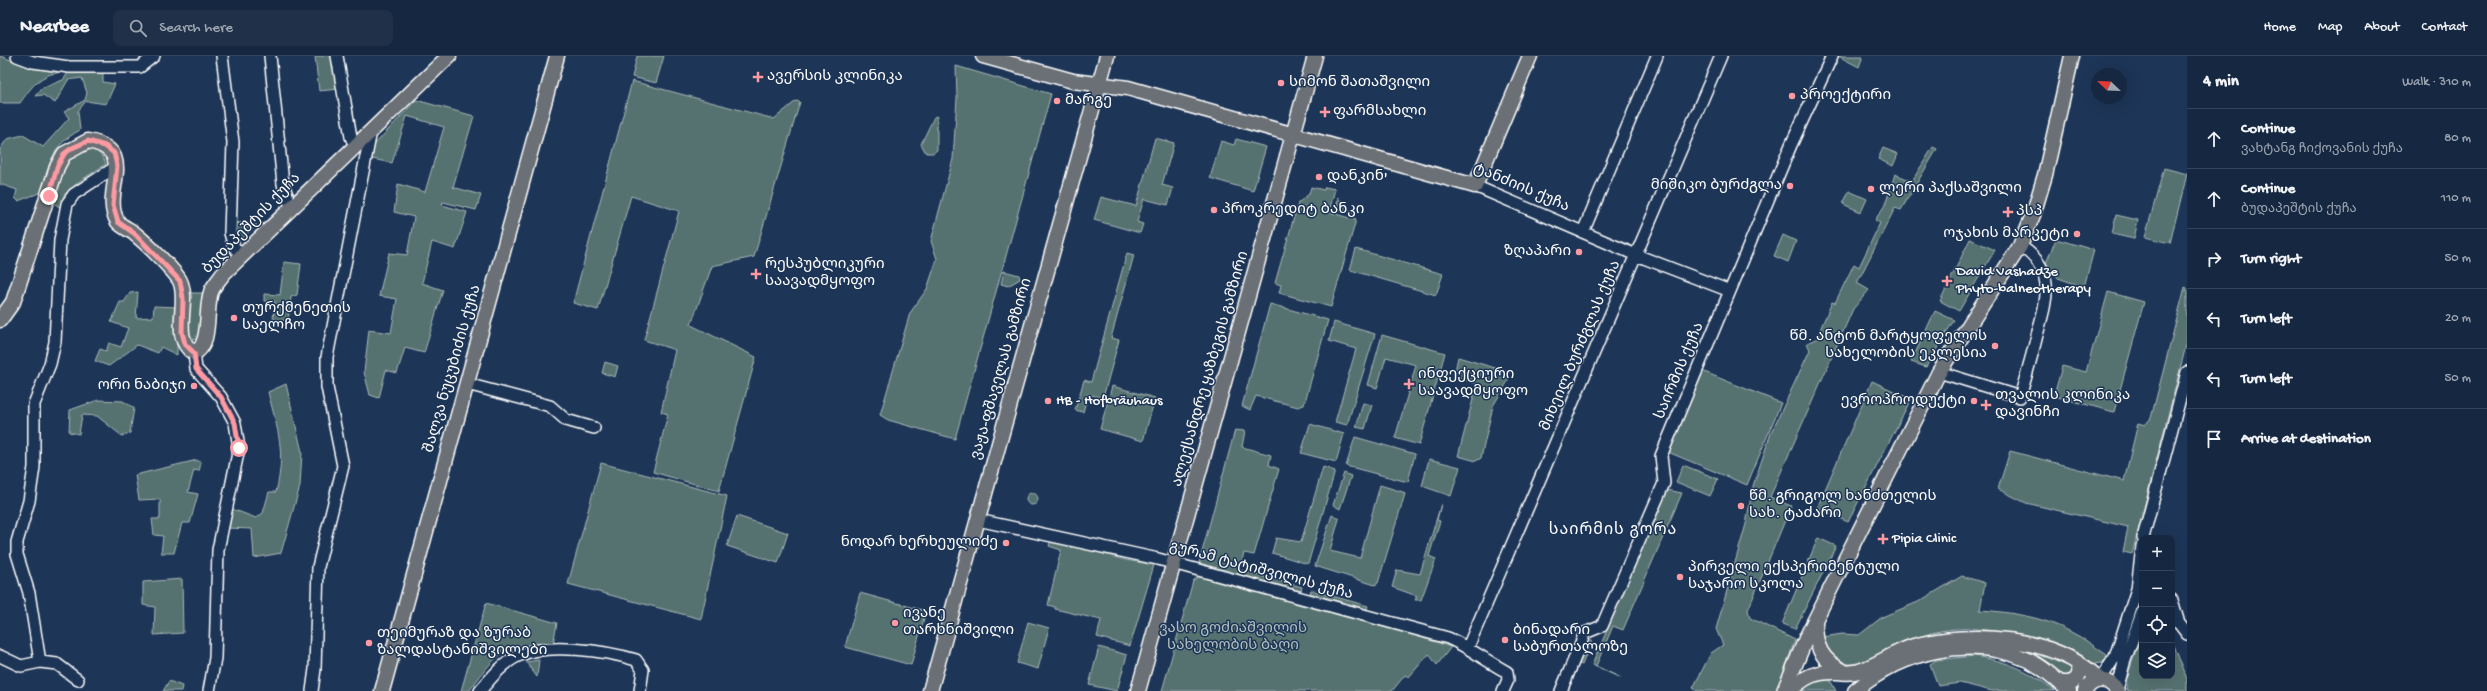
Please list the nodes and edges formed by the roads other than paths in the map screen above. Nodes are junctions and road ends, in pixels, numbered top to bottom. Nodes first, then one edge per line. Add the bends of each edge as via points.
1 (17, 56) edge
2 (154, 56) edge
3 (222, 56) edge
4 (270, 56) edge
5 (337, 56) edge
6 (449, 56) edge
7 (557, 56) edge
8 (983, 56) edge
9 (1107, 56) edge
10 (1315, 56) edge
11 (1530, 56) edge
12 (1657, 56) edge
13 (1721, 56) edge
14 (1832, 56) edge
15 (2072, 56) edge
16 (1099, 84) junction
17 (371, 131) junction
18 (1294, 134) junction
19 (355, 146) junction
20 (117, 166) junction
21 (1475, 186) junction
22 (291, 206) junction
23 (1583, 232) junction
24 (2020, 246) junction
25 (1636, 254) junction
26 (241, 255) junction
27 (1730, 292) junction
28 (0, 320) edge
29 (194, 353) junction
30 (1939, 372) junction
31 (2187, 372) edge
32 (466, 384) junction
33 (594, 428) dead end
34 (2153, 506) junction
35 (978, 520) junction
36 (2144, 535) edge
37 (2152, 535) edge
38 (1175, 563) junction
39 (2139, 590) edge
40 (2174, 607) edge
41 (2176, 618) edge
42 (2139, 621) edge
43 (1815, 622) junction
44 (2187, 634) edge
45 (1468, 647) junction
46 (0, 656) edge
47 (40, 662) junction
48 (2077, 663) junction
49 (1847, 673) junction
50 (78, 680) dead end
51 (2100, 680) junction
52 (2065, 687) edge
53 (2117, 690) edge
54 (209, 691) edge
55 (312, 691) edge
56 (382, 691) edge
57 (480, 691) edge
58 (640, 691) edge
59 (930, 691) edge
60 (1138, 691) edge
61 (1503, 691) edge
62 (1561, 691) edge
63 (1784, 691) edge
64 (1790, 691) edge
65 (1855, 691) edge
66 (2085, 691) edge

1 - 2 street via 33,62 69,67 140,67
3 - 26 street via 234,142 230,233 234,247
4 - 22 street via 283,184
5 - 19 street via 351,137
6 - 17 main road, ბუდაპეშტის ქუჩა
7 - 32 main road, შალვა ნუცუბიძის ქუჩა
8 - 16 main road, ტანძიის ქუჩა via 1073,81
9 - 16 main road, ვაჟა-ფშაველას გამზირი
10 - 18 main road, ალექსანდრე ყაზბეგის გამზირი
11 - 21 main road
12 - 23 street
13 - 25 street, მიხეილ ბურძგლას ქუჩა
14 - 27 street, საირმის ქუჩა via 1791,145
15 - 24 main road via 2045,175
16 - 18 main road, ტანძიის ქუჩა via 1128,88
16 - 35 main road, ვაჟა-ფშაველას გამზირი
17 - 19 main road, ბუდაპეშტის ქუჩა
17 - 55 street via 327,357 327,387 342,466 318,567
18 - 21 main road, ტანძიის ქუჩა
18 - 38 main road, ალექსანდრე ყაზბეგის გამზირი
19 - 22 main road, ბუდაპეშტის ქუჩა
20 - 28 main road via 114,153 98,143 88,141 64,154 57,167 13,302
20 - 29 main road via 113,205 118,222 135,234 180,281 183,298 182,332 188,350
20 - 47 street via 74,194 67,204 60,240 55,342 50,364 34,404 34,467 29,502 16,542 29,593
21 - 23 street, ტანძიის ქუჩა
22 - 26 main road, ბუდაპეშტის ქუჩა
23 - 25 street, ტანძიის ქუჩა
24 - 30 main road
24 - 30 street via 2034,255 2045,277 2048,295 2020,397
25 - 27 street, ტანძიის ქუჩა
25 - 45 street, მიხეილ ბურძგლას ქუჩა
26 - 29 main road, ბუდაპეშტის ქუჩა via 223,274 211,292 204,343
27 - 62 street, საირმის ქუჩა via 1661,456 1664,483 1602,626 1585,633
29 - 54 street via 196,369 221,397 235,423 239,448 218,550 215,658
30 - 43 main road
31 - 34 street
32 - 33 street via 550,406 566,420
32 - 56 main road, შალვა ნუცუბიძის ქუჩა
34 - 36 street
34 - 37 street
35 - 38 street, გურამ ტატიშვილის ქუჩა
35 - 59 main road, ვაჟა-ფშაველას გამზირი
38 - 45 street, გურამ ტატიშვილის ქუჩა via 1434,634
38 - 60 main road, ალექსანდრე ყაზბეგის გამზირი
39 - 51 street via 2118,652
40 - 41 street
41 - 44 street
42 - 53 street
43 - 49 main road via 1818,650 1830,663
43 - 63 main road
45 - 61 street, გურამ ტატიშვილის ქუჩა via 1475,655 1507,672 1508,680
46 - 47 street via 21,666
47 - 50 street via 57,664
48 - 49 main road via 2051,652 2006,640 1965,636 1912,646 1863,670
48 - 51 main road
48 - 52 main road via 2080,671 2077,679
49 - 64 main road via 1815,672
51 - 53 main road via 2110,682
51 - 66 main road via 2090,683
52 - 65 main road via 2029,660 1986,648 1956,647 1904,661 1874,676
57 - 58 street via 504,666 518,656 531,652 575,649 595,650 636,660 643,670

